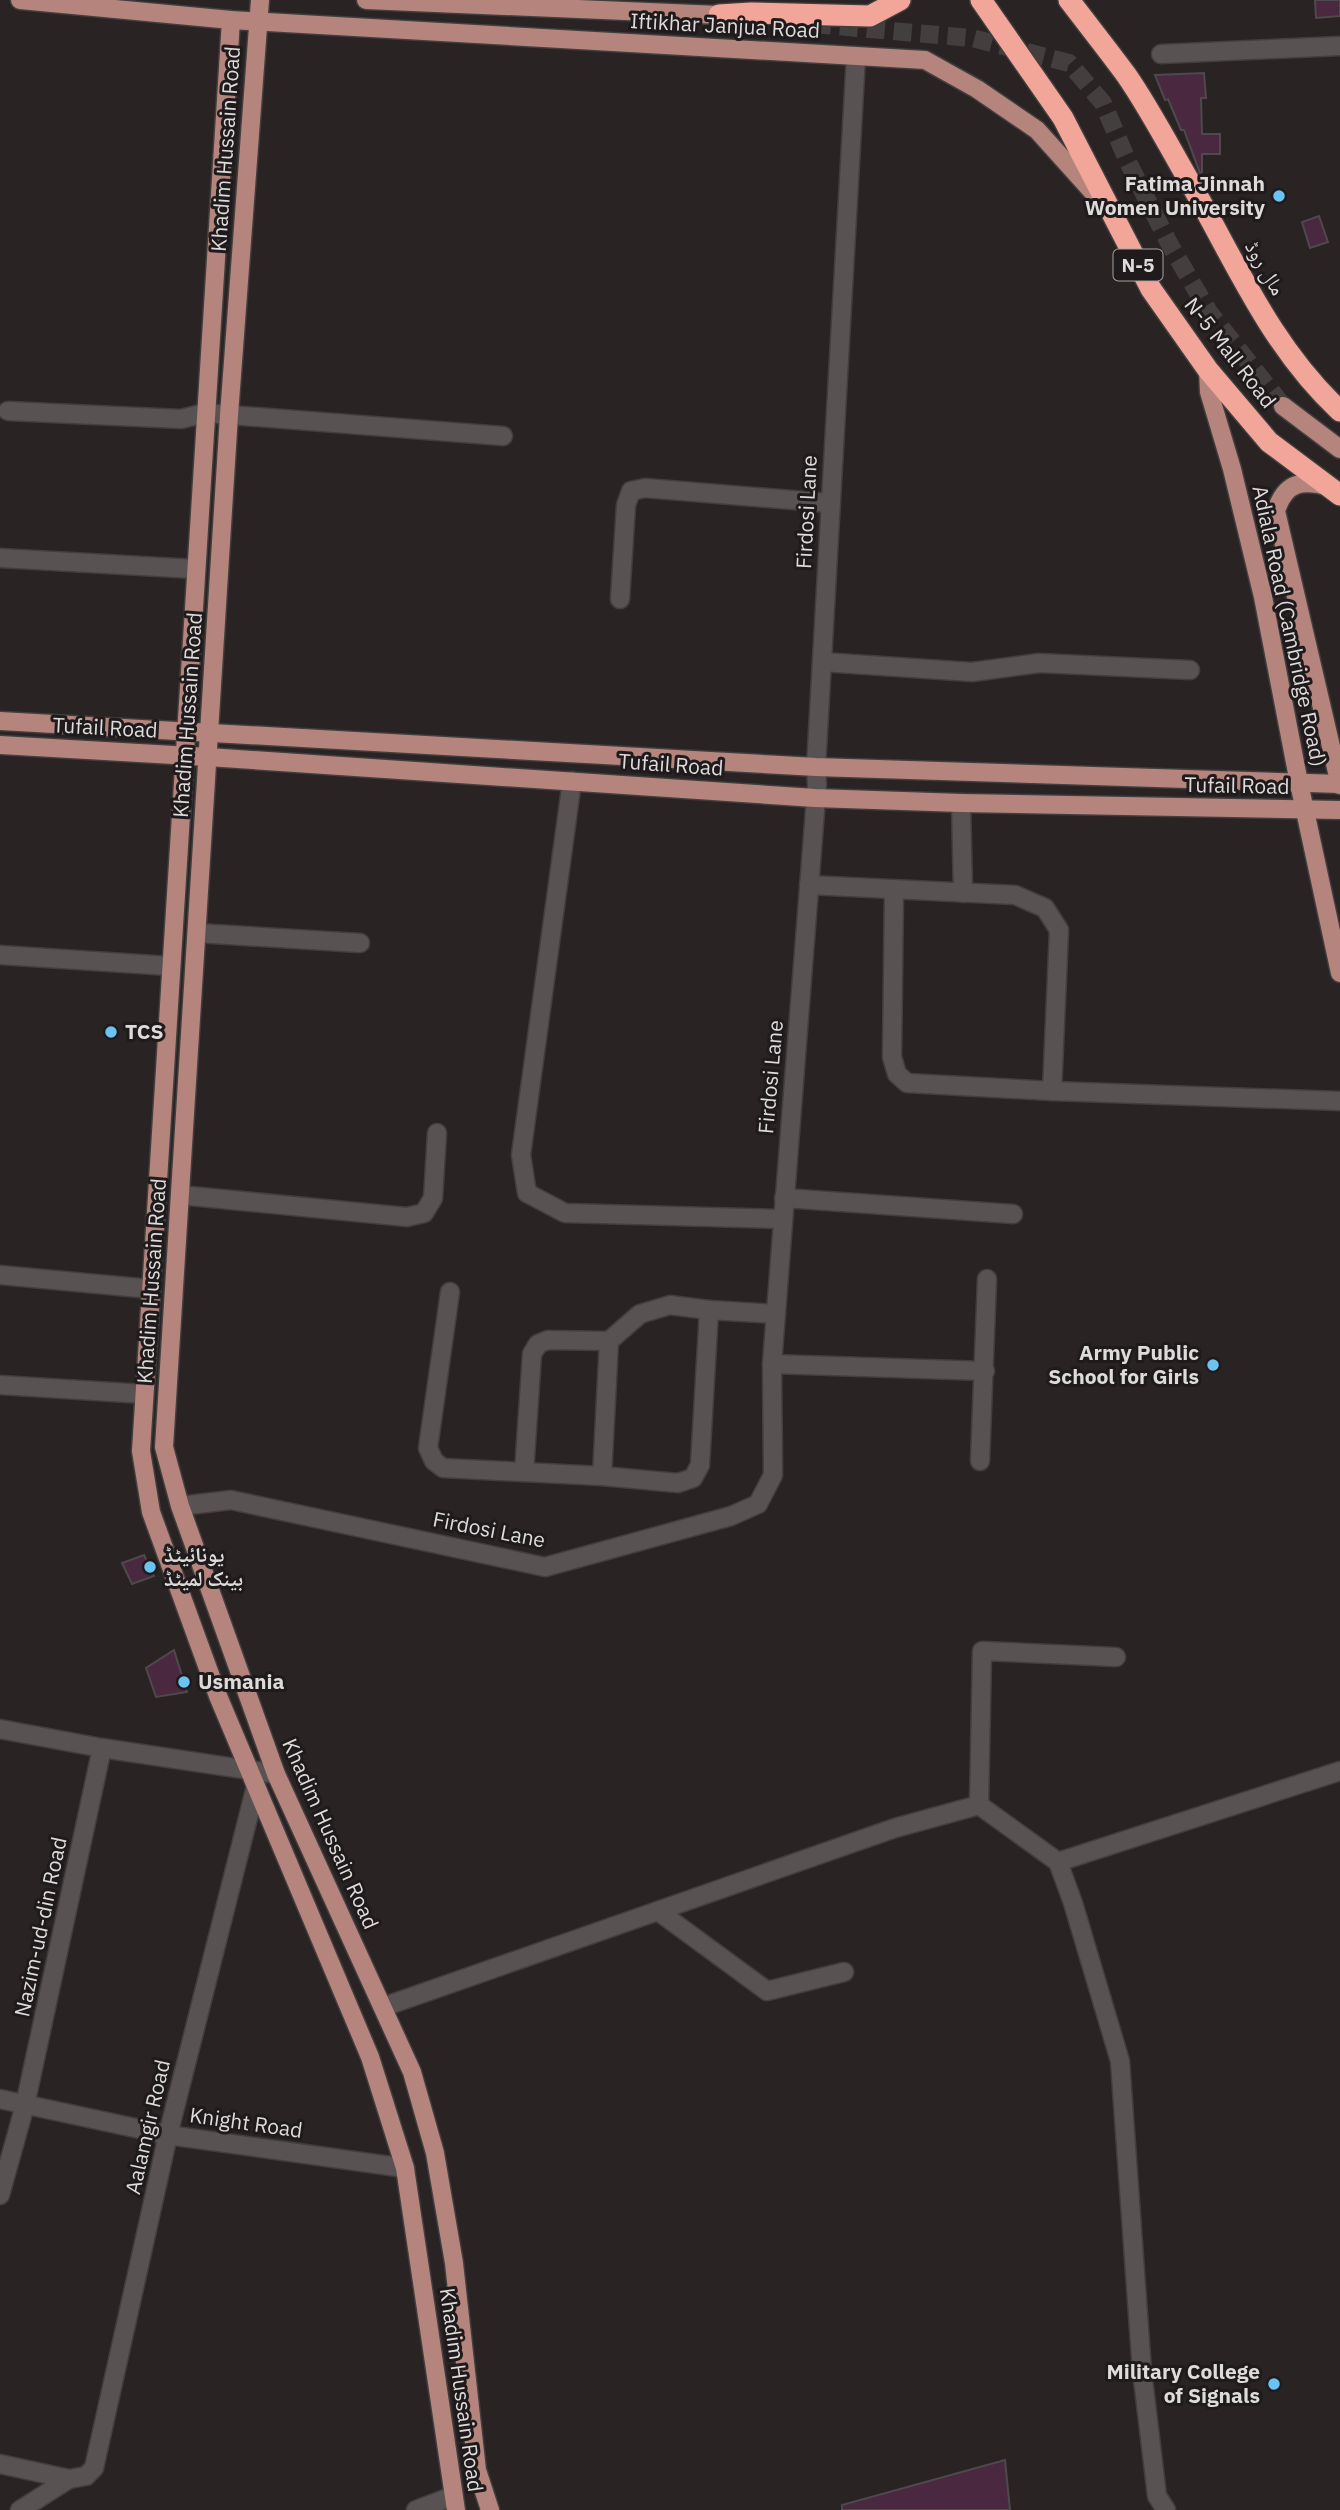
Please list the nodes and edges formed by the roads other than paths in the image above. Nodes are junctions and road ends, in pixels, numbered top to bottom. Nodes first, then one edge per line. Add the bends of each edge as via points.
1 (20, 0) edge
2 (260, 0) edge
3 (366, 0) edge
4 (900, 0) edge
5 (981, 0) edge
6 (1069, 0) edge
7 (719, 15) joint
8 (230, 20) junction
9 (259, 21) junction
10 (1340, 46) edge
11 (1161, 54) dead end
12 (856, 56) junction
13 (1108, 209) junction
14 (1208, 370) junction
15 (1283, 406) tunnel mouth
16 (8, 411) dead end
17 (1340, 411) edge
18 (205, 413) junction
19 (229, 415) junction
20 (503, 436) dead end
21 (1340, 449) edge
22 (1335, 491) edge
23 (830, 503) junction
24 (0, 558) edge
25 (195, 569) junction
26 (620, 599) dead end
27 (822, 662) junction
28 (1190, 670) dead end
29 (0, 721) edge
30 (184, 730) junction
31 (210, 731) junction
32 (0, 745) edge
33 (183, 755) junction
34 (208, 757) junction
35 (816, 767) junction
36 (572, 780) junction
37 (1299, 783) junction
38 (1340, 784) edge
39 (815, 798) junction
40 (961, 803) junction
41 (1305, 810) junction
42 (1340, 810) edge
43 (809, 885) junction
44 (894, 889) junction
45 (963, 893) junction
46 (197, 933) junction
47 (360, 943) dead end
48 (0, 955) edge
49 (170, 966) junction
50 (1340, 973) edge
51 (1052, 1091) junction
52 (1340, 1101) edge
53 (437, 1133) dead end
54 (180, 1195) junction
55 (784, 1198) junction
56 (1013, 1214) dead end
57 (782, 1219) junction
58 (0, 1275) edge
59 (987, 1279) dead end
60 (151, 1289) junction
61 (450, 1292) dead end
62 (709, 1310) junction
63 (776, 1314) junction
64 (609, 1341) junction
65 (772, 1364) junction
66 (985, 1371) junction
67 (0, 1385) edge
68 (144, 1394) junction
69 (979, 1461) dead end
70 (524, 1472) junction
71 (602, 1476) junction
72 (180, 1506) junction
73 (1116, 1657) dead end
74 (0, 1729) edge
75 (102, 1748) junction
76 (1340, 1771) edge
77 (276, 1774) junction
78 (253, 1778) junction
79 (979, 1805) junction
80 (1058, 1862) junction
81 (658, 1911) junction
82 (844, 1972) dead end
83 (383, 2007) junction
84 (0, 2099) edge
85 (25, 2105) junction
86 (169, 2135) junction
87 (405, 2168) junction
88 (0, 2195) edge
89 (0, 2464) edge
90 (77, 2477) junction
91 (454, 2503) edge
92 (20, 2510) edge
93 (416, 2510) edge
94 (490, 2510) edge
95 (1166, 2510) edge

1 - 8 main road, Iftikhar Janjua Road
2 - 9 main road, Khadim Hussain Road
3 - 7 main road, Iftikhar Janjua Road
4 - 7 highway via 870,16
5 - 13 highway, N-5 Mall Road / N-5 via 1063,118
6 - 17 highway, مال روڈ via 1128,78 1281,344
8 - 9 main road, Iftikhar Janjua Road
8 - 18 main road, Khadim Hussain Road
9 - 12 main road, Iftikhar Janjua Road
9 - 19 main road, Khadim Hussain Road
10 - 11 street
12 - 13 main road, Iftikhar Janjua Road via 925,60 977,89 1037,130
12 - 23 street, Firdosi Lane
13 - 14 highway, N-5 Mall Road / N-5 via 1151,289
14 - 22 highway, N-5 Mall Road / N-5 via 1269,442
14 - 37 main road, Adiala Road (Cambridge Road) via 1209,392 1233,469 1263,597
15 - 21 main road
16 - 18 street via 181,419
18 - 19 street
18 - 25 main road, Khadim Hussain Road
19 - 20 street
19 - 31 main road, Khadim Hussain Road
22 - 38 main road, Adiala Road (Cambridge Road) via 1314,482 1294,485 1281,495 1276,511
23 - 26 street via 645,488 631,491 626,505
23 - 27 street, Firdosi Lane
24 - 25 street
25 - 30 main road, Khadim Hussain Road
27 - 28 street via 972,673 1039,663
27 - 35 street, Firdosi Lane
29 - 30 main road, Tufail Road
30 - 31 main road, Tufail Road
30 - 33 main road, Khadim Hussain Road
31 - 34 main road, Khadim Hussain Road
31 - 35 main road, Tufail Road
32 - 33 main road, Tufail Road
33 - 34 main road, Tufail Road
33 - 49 main road, Khadim Hussain Road
34 - 36 main road, Tufail Road
34 - 46 main road, Khadim Hussain Road
35 - 37 main road, Tufail Road
35 - 39 street, Firdosi Lane
36 - 39 main road, Tufail Road
36 - 57 street via 521,1155 527,1193 565,1213
37 - 38 main road, Tufail Road
37 - 41 main road, Adiala Road (Cambridge Road)
39 - 40 main road, Tufail Road
39 - 43 street, Firdosi Lane
40 - 41 main road, Tufail Road
40 - 45 street
41 - 42 main road, Tufail Road
41 - 50 main road, Adiala Road (Cambridge Road)
43 - 44 street
43 - 55 street, Firdosi Lane
44 - 45 street
44 - 51 street via 892,1057 897,1074 907,1083
45 - 51 street via 1015,895 1045,908 1059,930
46 - 47 street
46 - 54 main road, Khadim Hussain Road
48 - 49 street
49 - 60 main road, Khadim Hussain Road
51 - 52 street
53 - 54 street via 433,1198 424,1213 407,1217
54 - 72 main road, Khadim Hussain Road via 164,1447
55 - 56 street
55 - 57 street, Firdosi Lane
57 - 63 street, Firdosi Lane
58 - 60 street
59 - 66 street
60 - 68 main road, Khadim Hussain Road
61 - 70 street via 428,1448 443,1468
62 - 63 street
62 - 64 street via 670,1305 640,1314
62 - 71 street via 701,1465 693,1478 678,1483
63 - 65 street, Firdosi Lane
64 - 70 street via 548,1340 538,1344 532,1354
64 - 71 street
65 - 66 street
65 - 72 street, Firdosi Lane via 773,1475 758,1504 731,1516 545,1567 231,1500
66 - 69 street
67 - 68 street
68 - 78 main road, Khadim Hussain Road via 141,1451 151,1512
70 - 71 street
72 - 77 main road, Khadim Hussain Road
73 - 79 street via 982,1651
74 - 75 street
75 - 78 street
75 - 85 street, Nazim-ud-din Road
76 - 80 street
77 - 78 street
77 - 83 main road, Khadim Hussain Road
78 - 86 street, Aalamgir Road
78 - 87 main road, Khadim Hussain Road via 370,2057
79 - 80 street
79 - 81 street via 895,1828
80 - 95 street via 1121,2061 1142,2371 1157,2496
81 - 82 street via 767,1991
81 - 83 street
83 - 94 main road, Khadim Hussain Road via 412,2073 435,2153 454,2263 477,2470
84 - 85 street, Knight Road
85 - 86 street, Knight Road
85 - 88 street, Nazim-ud-din Road
86 - 87 street, Knight Road
86 - 90 street, Aalamgir Road via 94,2468
87 - 91 main road, Khadim Hussain Road
89 - 90 street
90 - 92 street
91 - 93 street

